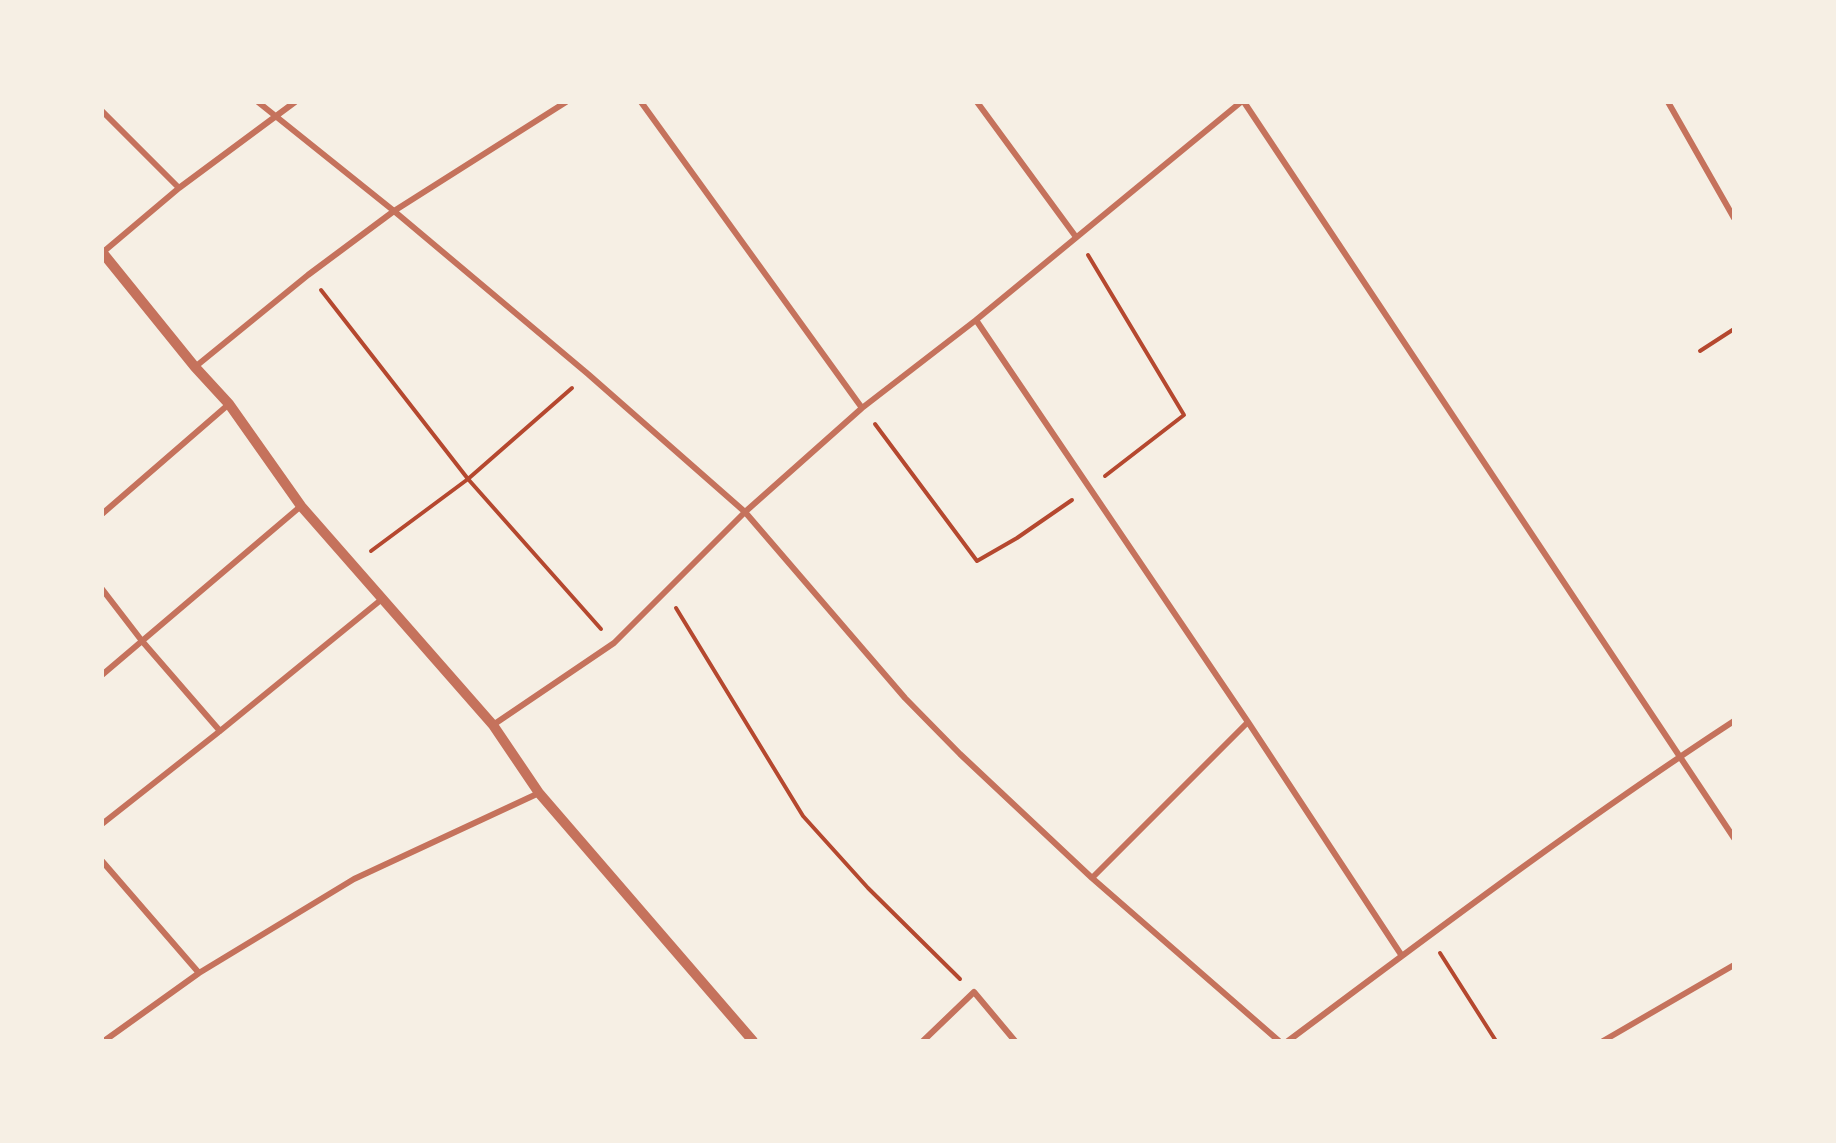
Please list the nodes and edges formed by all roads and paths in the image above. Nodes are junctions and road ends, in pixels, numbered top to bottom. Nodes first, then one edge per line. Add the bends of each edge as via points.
1 (258, 102) edge
2 (295, 102) edge
3 (566, 102) edge
4 (640, 102) edge
5 (977, 102) edge
6 (1243, 102) edge
7 (1668, 102) edge
8 (102, 111) edge
9 (275, 117) junction
10 (178, 188) junction
11 (394, 212) junction
12 (1734, 218) edge
13 (1076, 237) junction
14 (102, 253) edge
15 (308, 275) junction
16 (976, 320) junction
17 (1734, 330) edge
18 (1700, 351) dead end
19 (195, 367) junction
20 (588, 374) junction
21 (229, 404) junction
22 (862, 408) junction
23 (468, 479) junction
24 (1090, 487) junction
25 (301, 506) junction
26 (745, 512) junction
27 (102, 514) edge
28 (353, 564) junction
29 (102, 590) edge
30 (665, 590) junction
31 (382, 599) junction
32 (142, 641) junction
33 (614, 643) junction
34 (102, 675) edge
35 (1734, 721) edge
36 (1248, 722) junction
37 (493, 725) junction
38 (220, 731) junction
39 (1679, 757) junction
40 (540, 793) junction
41 (102, 824) edge
42 (1734, 838) edge
43 (102, 861) edge
44 (1092, 878) junction
45 (1429, 936) junction
46 (1402, 956) junction
47 (1734, 964) edge
48 (199, 973) junction
49 (974, 992) junction
50 (104, 1041) edge
51 (753, 1041) edge
52 (923, 1041) edge
53 (1015, 1041) edge
54 (1279, 1041) edge
55 (1288, 1041) edge
56 (1496, 1041) edge
57 (1603, 1041) edge

1 - 9 street
2 - 9 street
3 - 11 street
4 - 22 street
5 - 13 street
6 - 13 street
6 - 39 street
7 - 12 street
8 - 10 street
9 - 10 street
9 - 11 street
10 - 14 street
11 - 15 street
11 - 20 street
13 - 16 street
13 - 24 path via 1184,416
14 - 19 street
15 - 19 street
15 - 23 path
16 - 22 street
16 - 24 street
17 - 18 path
19 - 21 street
20 - 23 path
20 - 26 street
21 - 25 street
21 - 27 street
22 - 24 path via 977,561
22 - 26 street
23 - 28 path
23 - 33 path
24 - 36 street
25 - 28 street
25 - 32 street
26 - 30 street
26 - 44 street via 905,698
28 - 31 street
29 - 32 street
30 - 33 street
30 - 49 path via 803,816 868,888
31 - 37 street
31 - 38 street
32 - 34 street
32 - 38 street
33 - 37 street
35 - 39 street
36 - 44 street
36 - 46 street
37 - 40 street
38 - 41 street
39 - 42 street
39 - 45 street
40 - 48 street via 354,879
40 - 51 street
43 - 48 street
44 - 54 street
45 - 46 street
45 - 56 path
46 - 55 street
47 - 57 street
48 - 50 street
49 - 52 street
49 - 53 street

